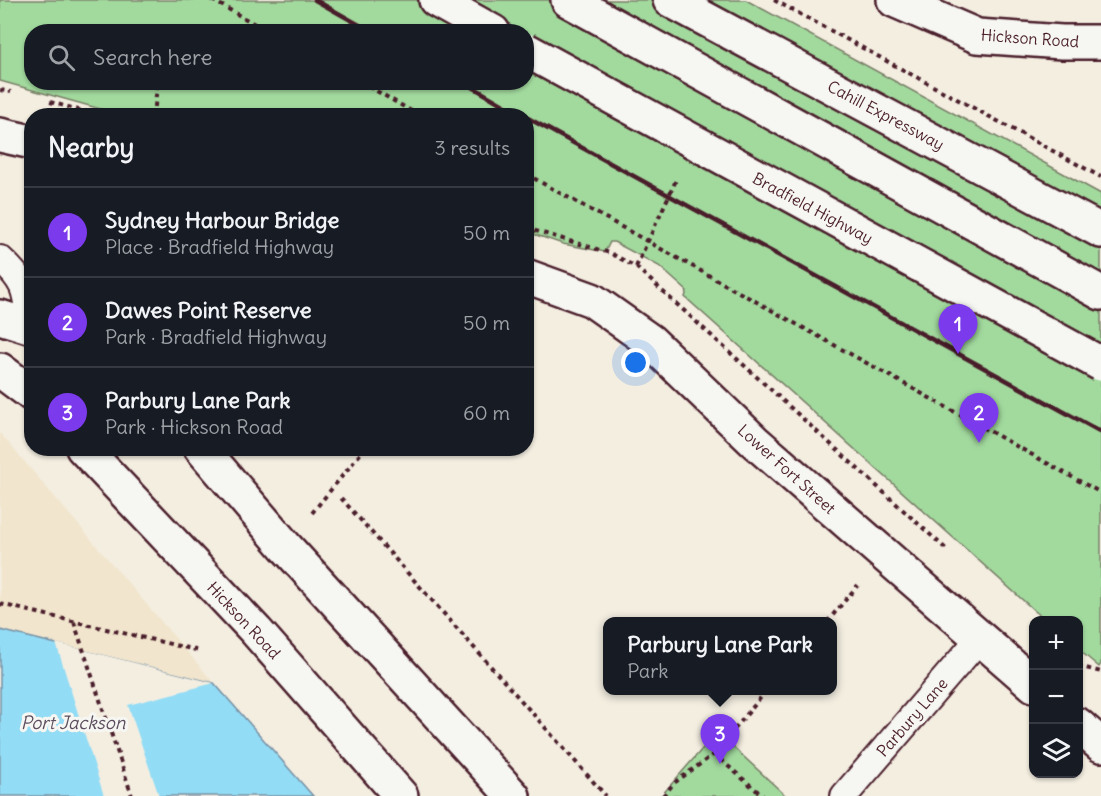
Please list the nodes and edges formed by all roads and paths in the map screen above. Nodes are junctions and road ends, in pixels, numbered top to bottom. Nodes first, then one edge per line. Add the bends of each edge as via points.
1 (212, 0) edge
2 (436, 0) edge
3 (568, 0) edge
4 (670, 0) edge
5 (774, 0) edge
6 (894, 0) edge
7 (255, 24) edge
8 (479, 24) edge
9 (1101, 42) edge
10 (534, 54) edge
11 (157, 90) edge
12 (375, 90) edge
13 (155, 108) edge
14 (406, 108) edge
15 (0, 135) edge
16 (24, 140) edge
17 (680, 171) dead end
18 (1101, 177) edge
19 (534, 178) edge
20 (534, 230) edge
21 (1101, 231) edge
22 (0, 259) edge
23 (636, 267) junction
24 (534, 279) edge
25 (24, 289) edge
26 (1101, 293) edge
27 (24, 302) edge
28 (20, 323) edge
29 (1101, 364) edge
30 (0, 370) edge
31 (24, 388) edge
32 (91, 456) edge
33 (208, 456) edge
34 (358, 456) edge
35 (1101, 493) edge
36 (341, 498) dead end
37 (285, 546) junction
38 (947, 550) dead end
39 (0, 604) edge
40 (74, 622) junction
41 (980, 638) junction
42 (200, 651) dead end
43 (1083, 667) edge
44 (1101, 672) edge
45 (1029, 681) edge
46 (763, 695) edge
47 (1083, 729) edge
48 (1101, 745) edge
49 (714, 754) junction
50 (132, 796) edge
51 (401, 796) edge
52 (513, 796) edge
53 (606, 796) edge
54 (663, 796) edge
55 (763, 796) edge
56 (844, 796) edge

1 - 7 path
2 - 8 main road
3 - 26 main road
4 - 21 main road, Cahill Expressway
5 - 18 path
6 - 9 main road, Hickson Road via 976,36
10 - 29 main road, Bradfield Highway, bridge
11 - 13 path
12 - 14 path
15 - 16 main road
17 - 23 path
19 - 35 path, bridge
20 - 23 path via 610,253
22 - 25 lane
23 - 38 path
24 - 41 main road, Lower Fort Street via 592,300 650,341 754,441
27 - 28 lane
30 - 31 main road
32 - 51 main road, Hickson Road via 256,631
33 - 37 main road
34 - 37 path
36 - 53 path
37 - 52 main road
39 - 40 path
40 - 42 path
40 - 50 path
41 - 45 main road, Lower Fort Street
41 - 56 lane, Parbury Lane
43 - 44 path
46 - 49 path
47 - 48 main road
49 - 54 path via 674,783
49 - 55 path

